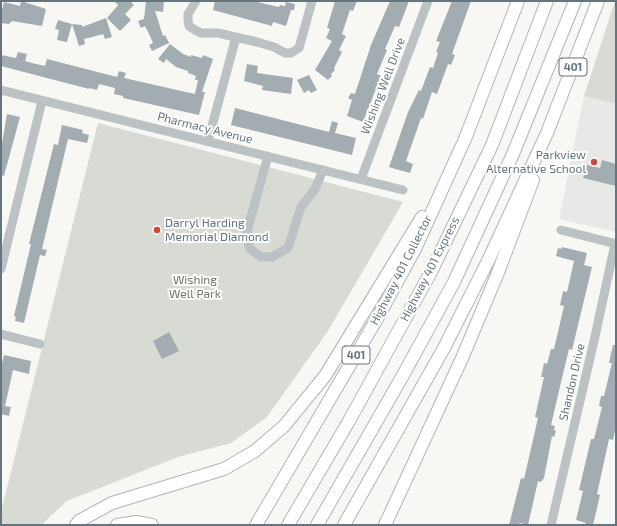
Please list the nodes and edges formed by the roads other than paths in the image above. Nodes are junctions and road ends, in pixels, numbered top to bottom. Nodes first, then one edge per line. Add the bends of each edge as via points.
1 (196, 1) edge
2 (312, 1) edge
3 (428, 1) edge
4 (518, 1) edge
5 (547, 1) edge
6 (575, 1) edge
7 (598, 1) edge
8 (236, 37) junction
9 (1, 90) edge
10 (42, 101) junction
11 (547, 133) junction
12 (208, 142) junction
13 (268, 156) junction
14 (323, 170) junction
15 (361, 179) junction
16 (446, 179) junction
17 (402, 190) dead end
18 (561, 230) dead end
19 (615, 244) edge
20 (1, 269) edge
21 (1, 334) edge
22 (40, 344) dead end
23 (76, 525) edge
24 (117, 525) edge
25 (152, 525) edge
26 (256, 525) edge
27 (288, 525) edge
28 (317, 525) edge
29 (346, 525) edge
30 (385, 525) edge
31 (551, 525) edge

1 - 8 street via 188,14 189,26 201,33
2 - 8 street via 303,40 296,51 285,53 274,47
3 - 15 street, Wishing Well Drive
4 - 16 highway, Highway 401 Collector / 401 via 465,139
5 - 27 highway, Highway 401 Express / 401 via 492,146 432,270
6 - 28 highway, Highway 401 Express / 401 via 513,154 454,282
7 - 11 highway, 401
8 - 12 street
9 - 10 street, Pharmacy Avenue
10 - 12 street, Pharmacy Avenue
10 - 20 street
11 - 29 highway, 401 via 488,261 444,348
11 - 30 highway via 527,198 497,275 463,356
12 - 13 street, Pharmacy Avenue
13 - 14 street, Pharmacy Avenue
13 - 14 street via 246,235 250,249 261,257 272,257 288,248 301,207 315,189
14 - 15 street, Pharmacy Avenue
15 - 17 street, Pharmacy Avenue
16 - 23 highway via 325,376 284,426 255,451 224,469 112,503
16 - 26 highway, Highway 401 Collector / 401 via 415,249 378,318
18 - 19 street
19 - 31 street, Shandon Drive
21 - 22 street
24 - 25 highway via 136,522

